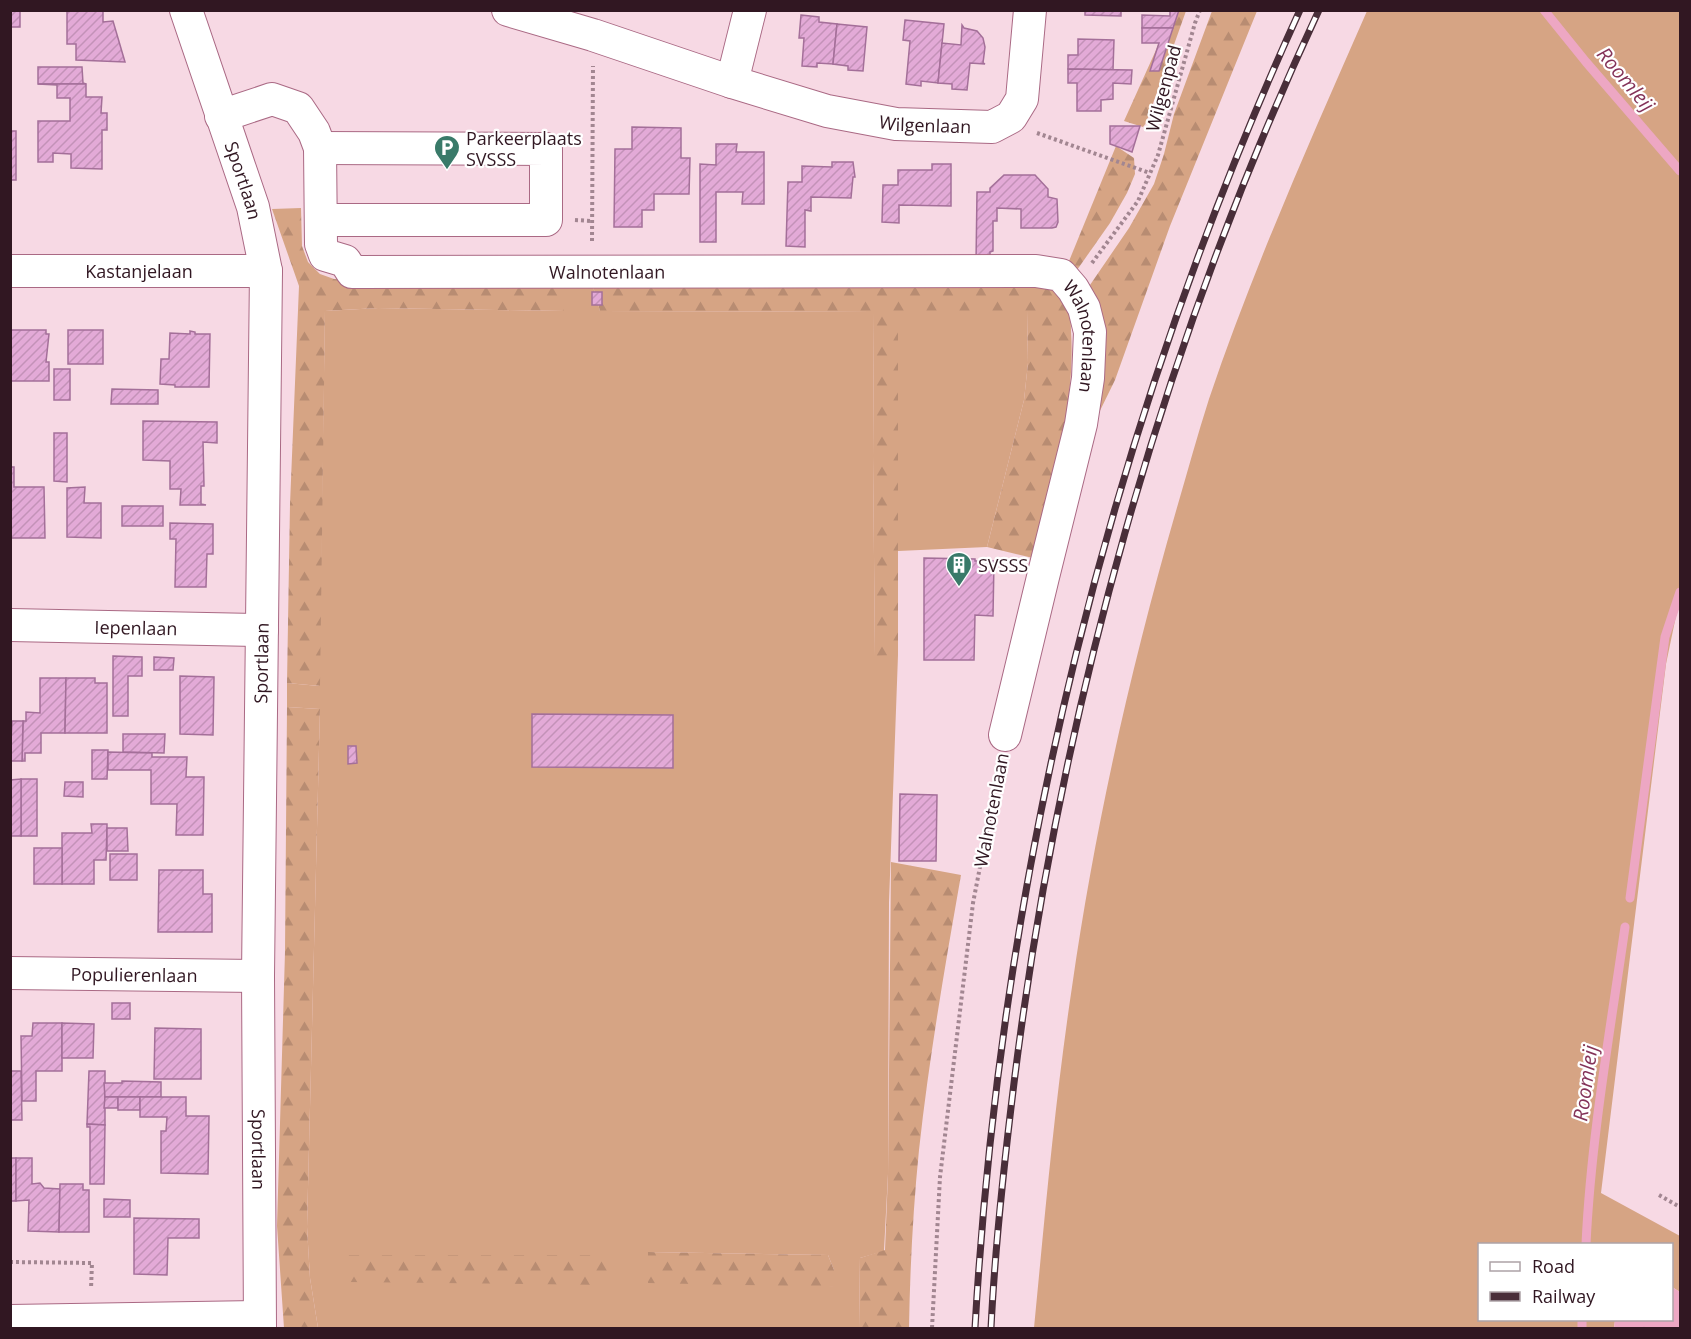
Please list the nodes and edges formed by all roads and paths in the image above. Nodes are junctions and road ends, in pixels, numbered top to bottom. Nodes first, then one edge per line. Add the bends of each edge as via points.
1 (186, 10) edge
2 (508, 10) edge
3 (750, 10) edge
4 (1030, 10) edge
5 (1200, 10) edge
6 (593, 35) junction
7 (732, 82) junction
8 (221, 116) junction
9 (1011, 117) junction
10 (320, 148) junction
11 (1150, 173) junction
12 (321, 220) junction
13 (10, 271) edge
14 (266, 271) junction
15 (592, 272) junction
16 (1074, 289) junction
17 (10, 625) edge
18 (262, 630) junction
19 (1005, 735) joint
20 (10, 973) edge
21 (258, 976) junction
22 (1659, 1195) dead end
23 (1680, 1207) edge
24 (10, 1262) edge
25 (90, 1320) junction
26 (10, 1321) edge
27 (259, 1323) edge
28 (932, 1329) edge

1 - 8 street, Sportlaan
2 - 6 street, Wilgenlaan
3 - 7 street
4 - 9 street via 1022,99
5 - 11 path, Wilgenpad
6 - 7 street, Wilgenlaan
6 - 15 path
7 - 9 street, Wilgenlaan via 827,111 896,124 992,127
8 - 10 street, Walnotenlaan via 272,99 298,108
8 - 14 street, Sportlaan via 253,207
9 - 11 path via 1028,129
10 - 12 street, Walnotenlaan
10 - 12 street via 546,149 546,220
11 - 16 path, Wilgenpad via 1138,201
12 - 15 street, Walnotenlaan via 325,255 345,261 352,272
13 - 14 street, Kastanjelaan
14 - 18 street, Sportlaan
15 - 16 street, Walnotenlaan via 1036,272 1060,275
16 - 19 street, Walnotenlaan via 1090,332 1082,424
17 - 18 street, Iepenlaan
18 - 21 street, Sportlaan
19 - 28 path, Walnotenlaan via 973,903 940,1177
20 - 21 street, Populierenlaan
21 - 27 street, Sportlaan
22 - 23 path
24 - 25 path via 92,1263
25 - 26 street
25 - 27 street

